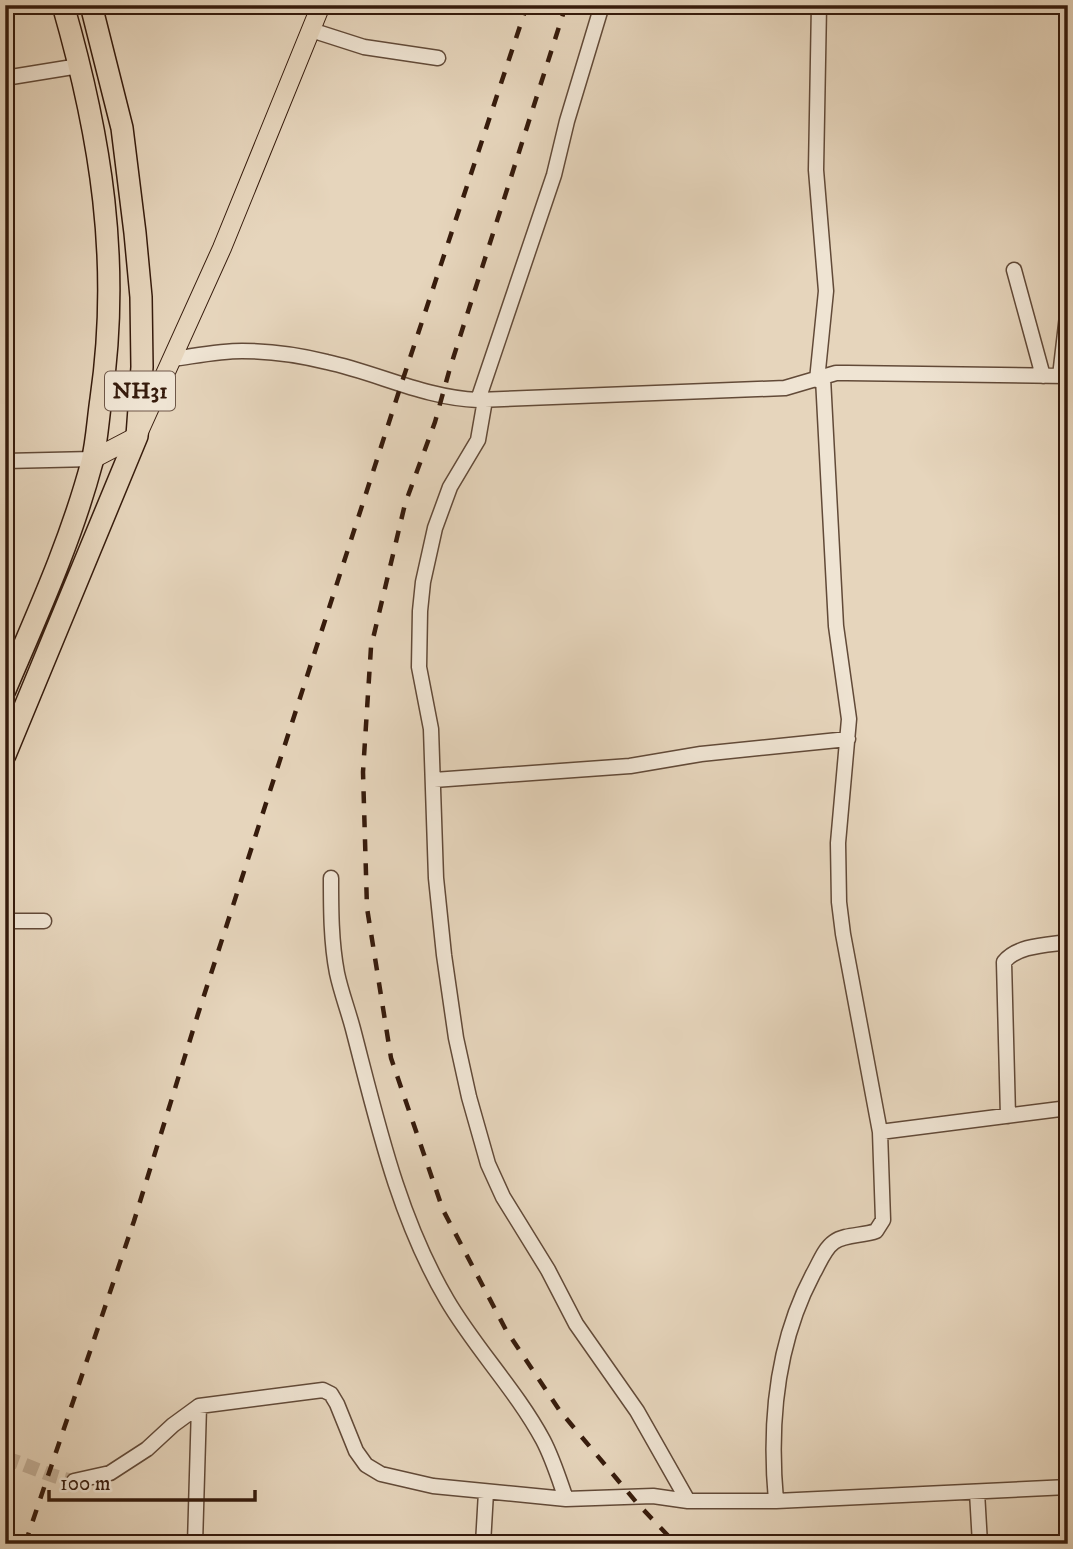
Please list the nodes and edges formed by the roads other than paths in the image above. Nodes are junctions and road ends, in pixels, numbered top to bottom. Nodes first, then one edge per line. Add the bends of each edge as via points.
1 (63, 5) edge
2 (91, 5) edge
3 (321, 5) edge
4 (602, 5) edge
5 (819, 5) edge
6 (311, 30) junction
7 (438, 58) dead end
8 (79, 66) junction
9 (5, 78) edge
10 (1014, 270) dead end
11 (1068, 307) edge
12 (172, 359) junction
13 (1043, 376) junction
14 (1064, 376) edge
15 (820, 379) junction
16 (481, 400) junction
17 (137, 436) junction
18 (93, 459) junction
19 (5, 461) edge
20 (5, 690) edge
21 (848, 739) junction
22 (5, 755) edge
23 (433, 780) junction
24 (331, 878) dead end
25 (5, 921) edge
26 (44, 921) dead end
27 (1068, 942) edge
28 (1068, 1108) edge
29 (1008, 1116) junction
30 (880, 1132) junction
31 (199, 1406) junction
32 (74, 1481) tunnel mouth
33 (1068, 1487) edge
34 (486, 1492) junction
35 (977, 1492) junction
36 (566, 1499) junction
37 (688, 1501) junction
38 (776, 1501) junction
39 (195, 1544) edge
40 (483, 1544) edge
41 (980, 1544) edge

1 - 8 highway, NH31
2 - 17 highway, NH31 via 122,128 135,233 142,355
3 - 6 main road
4 - 16 street via 554,175
5 - 15 street via 816,170 826,291
6 - 7 street via 371,48
6 - 12 main road
8 - 9 street
8 - 18 highway, NH31 via 96,133 109,235 107,361
10 - 13 street
11 - 14 street
12 - 16 street via 240,351 288,354 419,391
12 - 17 main road
13 - 14 street
13 - 15 street via 847,373
15 - 16 street via 785,388
15 - 21 street
16 - 23 street via 478,440 441,509 423,582 419,667 431,729
17 - 18 main road
17 - 22 highway, NH31
18 - 19 street
18 - 20 highway, NH31 via 69,537
21 - 23 street via 630,766
21 - 30 street via 838,843 839,902
23 - 37 street via 444,955 456,1038 488,1164 576,1324 637,1411
24 - 36 street via 337,972 404,1205 445,1297 526,1412 553,1461
25 - 26 street
27 - 29 street via 1023,950 1004,962
28 - 29 street
29 - 30 street
30 - 38 street via 882,1226 831,1245 805,1289 788,1341 775,1396
31 - 32 street via 148,1449 110,1473
31 - 34 street via 323,1390 337,1404 366,1465 381,1474 433,1486
31 - 39 street
33 - 35 street
34 - 36 street
34 - 40 street
35 - 38 street
35 - 41 street
36 - 37 street via 653,1496
37 - 38 street

